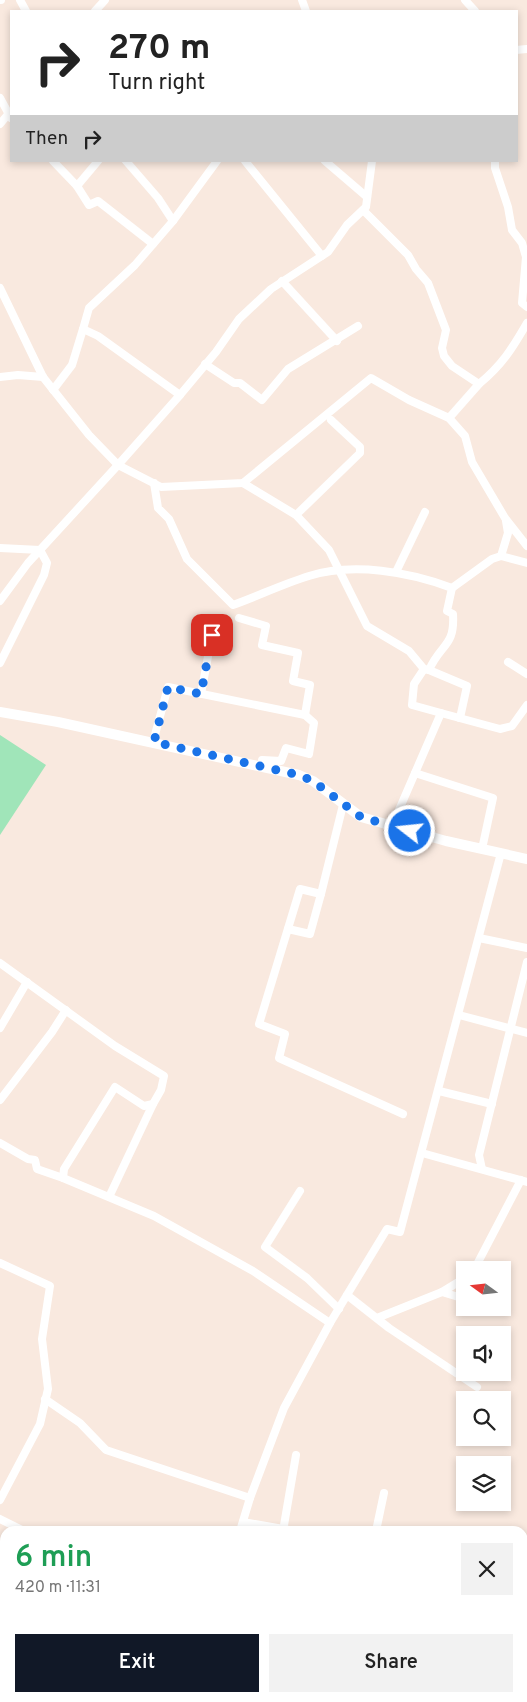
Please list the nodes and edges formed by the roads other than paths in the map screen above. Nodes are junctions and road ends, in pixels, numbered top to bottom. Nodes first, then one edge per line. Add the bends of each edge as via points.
1 (105, 0) edge
2 (465, 0) edge
3 (96, 10) edge
4 (474, 10) edge
5 (0, 98) edge
6 (10, 114) edge
7 (0, 124) edge
8 (54, 162) edge
9 (97, 162) edge
10 (127, 162) edge
11 (216, 162) edge
12 (246, 162) edge
13 (326, 162) edge
14 (372, 162) edge
15 (495, 162) edge
16 (77, 186) junction
17 (367, 197) junction
18 (363, 210) junction
19 (172, 221) junction
20 (153, 244) junction
21 (322, 256) junction
22 (282, 281) junction
23 (0, 288) edge
24 (527, 307) edge
25 (527, 323) edge
26 (358, 326) dead end
27 (83, 329) junction
28 (336, 341) junction
29 (205, 364) junction
30 (0, 377) edge
31 (43, 377) junction
32 (479, 384) junction
33 (53, 390) junction
34 (180, 394) junction
35 (449, 418) junction
36 (331, 420) dead end
37 (118, 465) junction
38 (154, 483) junction
39 (243, 483) junction
40 (425, 512) dead end
41 (296, 515) junction
42 (506, 520) junction
43 (527, 546) edge
44 (0, 548) edge
45 (40, 550) junction
46 (501, 556) junction
47 (527, 562) edge
48 (340, 570) junction
49 (396, 572) junction
50 (452, 588) junction
51 (0, 601) edge
52 (239, 618) dead end
53 (212, 635) dead end
54 (508, 662) dead end
55 (0, 663) edge
56 (427, 669) junction
57 (527, 674) edge
58 (201, 694) junction
59 (527, 705) edge
60 (0, 712) edge
61 (441, 713) junction
62 (305, 715) junction
63 (460, 718) junction
64 (154, 742) junction
65 (262, 760) dead end
66 (415, 773) junction
67 (343, 805) junction
68 (392, 826) junction
69 (482, 849) junction
70 (501, 853) junction
71 (527, 859) edge
72 (321, 894) junction
73 (288, 929) junction
74 (479, 938) junction
75 (527, 948) edge
76 (527, 962) edge
77 (0, 963) edge
78 (27, 982) junction
79 (66, 1010) junction
80 (459, 1015) junction
81 (0, 1028) edge
82 (511, 1028) junction
83 (527, 1032) edge
84 (438, 1091) junction
85 (0, 1100) edge
86 (153, 1104) junction
87 (492, 1104) junction
88 (403, 1114) dead end
89 (0, 1143) edge
90 (422, 1153) junction
91 (482, 1169) junction
92 (63, 1178) junction
93 (524, 1181) edge
94 (300, 1191) dead end
95 (109, 1197) junction
96 (479, 1261) edge
97 (0, 1262) edge
98 (456, 1283) edge
99 (442, 1292) junction
100 (347, 1295) junction
101 (456, 1296) edge
102 (338, 1310) junction
103 (377, 1318) junction
104 (330, 1323) junction
105 (477, 1387) dead end
106 (45, 1399) junction
107 (296, 1455) dead end
108 (384, 1493) dead end
109 (250, 1498) junction
110 (0, 1500) edge
111 (0, 1520) edge
112 (242, 1522) junction
113 (13, 1526) edge
114 (241, 1526) edge
115 (263, 1526) edge
116 (285, 1526) edge
117 (377, 1526) edge

1 - 3 street
2 - 4 street
5 - 6 street
6 - 7 street
8 - 16 street
9 - 16 street
10 - 19 street via 158,198
11 - 19 street
12 - 21 street
13 - 17 street
14 - 17 street
15 - 24 street via 512,230 522,243 526,257 522,303
16 - 20 street via 88,205 98,201
17 - 18 street
18 - 21 street
18 - 32 street via 408,255 428,283 446,330 442,348 444,356 452,366
19 - 20 street
20 - 27 street via 89,308
21 - 22 street
22 - 28 street
22 - 29 street via 239,319
23 - 31 street
25 - 32 street via 508,356
26 - 28 street
27 - 33 street via 72,365
27 - 34 street via 98,336
28 - 29 street via 288,369 262,400 240,383 234,384
29 - 34 street
30 - 31 street
31 - 33 street
32 - 35 street
33 - 37 street
34 - 37 street
35 - 39 street via 371,378
35 - 42 street via 465,436 472,462
36 - 41 street via 360,447 360,453
37 - 38 street
37 - 45 street
38 - 39 street via 161,487
38 - 48 street via 158,508 169,519 187,559 233,605 310,576
39 - 41 street
40 - 49 street
41 - 48 street via 329,550
42 - 43 street
42 - 46 street via 508,533
44 - 45 street
45 - 51 street
45 - 55 street via 47,563 44,575
46 - 47 street
46 - 50 street
48 - 49 street
48 - 56 street via 367,626 409,651
49 - 50 street
50 - 56 street via 447,611 453,614 454,631 450,642 437,653
52 - 62 street via 266,626 262,645 298,653 293,681 310,685
53 - 58 street
54 - 57 street
56 - 61 street via 414,684 412,704
56 - 63 street via 468,686
58 - 62 street
58 - 64 street via 168,687
59 - 63 street via 512,726 506,728
60 - 64 street
61 - 63 street
61 - 66 street
62 - 65 street via 314,723 310,754 286,748 281,761
64 - 67 street via 299,775 313,781
66 - 68 street
66 - 69 street via 493,798
67 - 68 street via 361,817
67 - 72 street
68 - 69 street
69 - 70 street
70 - 71 street
70 - 74 street
72 - 73 street via 300,889
72 - 73 street via 310,934
73 - 88 street via 259,1024 285,1034 279,1058
74 - 75 street
74 - 80 street
76 - 82 street
77 - 78 street
78 - 79 street
78 - 81 street
79 - 85 street
79 - 86 street via 164,1076
80 - 82 street
80 - 84 street
82 - 83 street
82 - 87 street
84 - 87 street
84 - 90 street
86 - 92 street via 144,1106 115,1087 64,1169
86 - 95 street
87 - 91 street via 479,1155
89 - 92 street via 35,1160 37,1169
90 - 91 street
90 - 100 street via 400,1232 387,1229
91 - 93 street
92 - 95 street
93 - 96 street
94 - 102 street via 265,1246 307,1278
95 - 104 street via 154,1216 252,1271
97 - 106 street via 50,1286 42,1339 48,1389
98 - 99 street
99 - 101 street
99 - 103 street
100 - 102 street
100 - 103 street
102 - 104 street
103 - 105 street
104 - 109 street via 284,1408
106 - 109 street via 80,1423 106,1450
106 - 110 street via 40,1424
107 - 116 street
108 - 117 street
109 - 112 street
111 - 113 street
112 - 114 street
112 - 115 street

